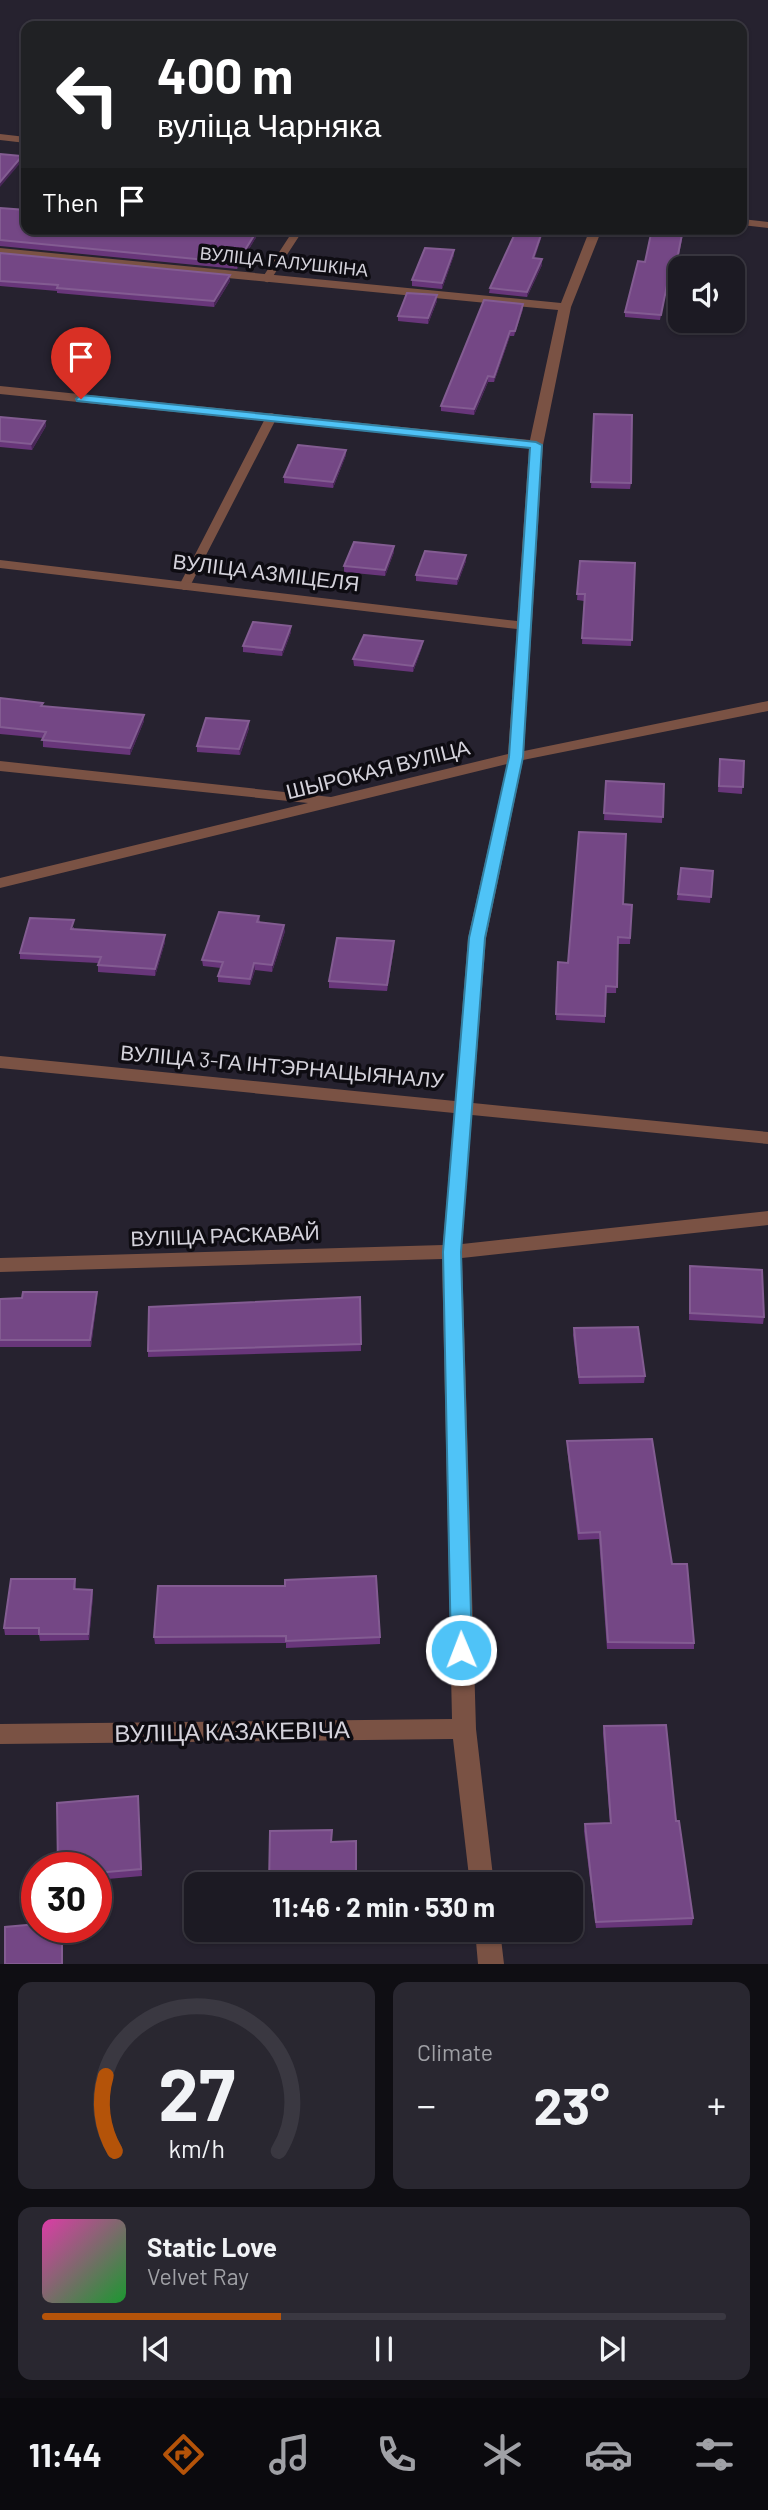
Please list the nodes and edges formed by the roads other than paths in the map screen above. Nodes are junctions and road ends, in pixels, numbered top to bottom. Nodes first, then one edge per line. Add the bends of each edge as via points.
1 (0, 137) edge
2 (21, 139) edge
3 (747, 223) edge
4 (768, 225) edge
5 (295, 235) edge
6 (594, 235) edge
7 (0, 252) edge
8 (267, 278) junction
9 (565, 307) junction
10 (0, 390) edge
11 (271, 418) junction
12 (536, 445) junction
13 (0, 564) edge
14 (185, 584) junction
15 (526, 626) junction
16 (768, 706) edge
17 (516, 757) junction
18 (0, 766) edge
19 (339, 801) junction
20 (0, 883) edge
21 (0, 1062) edge
22 (464, 1107) junction
23 (768, 1138) edge
24 (768, 1218) edge
25 (452, 1252) junction
26 (0, 1265) edge
27 (464, 1729) junction
28 (0, 1734) edge
29 (480, 1872) edge
30 (488, 1942) edge
31 (491, 1964) edge

1 - 2 street
3 - 4 street
5 - 8 lane
6 - 9 street
7 - 8 street, ВУЛІЦА ГАЛУШКІНА
8 - 9 street, ВУЛІЦА ГАЛУШКІНА
9 - 12 street
10 - 11 street
11 - 12 street
11 - 14 lane
12 - 15 street
13 - 14 street, ВУЛІЦА АЗМІЦЕЛЯ
14 - 15 street, ВУЛІЦА АЗМІЦЕЛЯ
15 - 17 street
16 - 17 street, ШЫРОКАЯ ВУЛІЦА
17 - 19 street, ШЫРОКАЯ ВУЛІЦА
17 - 22 street via 477,938
18 - 19 street
19 - 20 street, ШЫРОКАЯ ВУЛІЦА
21 - 22 street, ВУЛІЦА 3-ГА ІНТЭРНАЦЫЯНАЛУ
22 - 23 street, ВУЛІЦА 3-ГА ІНТЭРНАЦЫЯНАЛУ
22 - 25 street
24 - 25 street, ВУЛІЦА РАСКАВАЙ
25 - 26 street, ВУЛІЦА РАСКАВАЙ
25 - 27 street
27 - 28 street, ВУЛІЦА КАЗАКЕВІЧА
27 - 29 street
30 - 31 street

